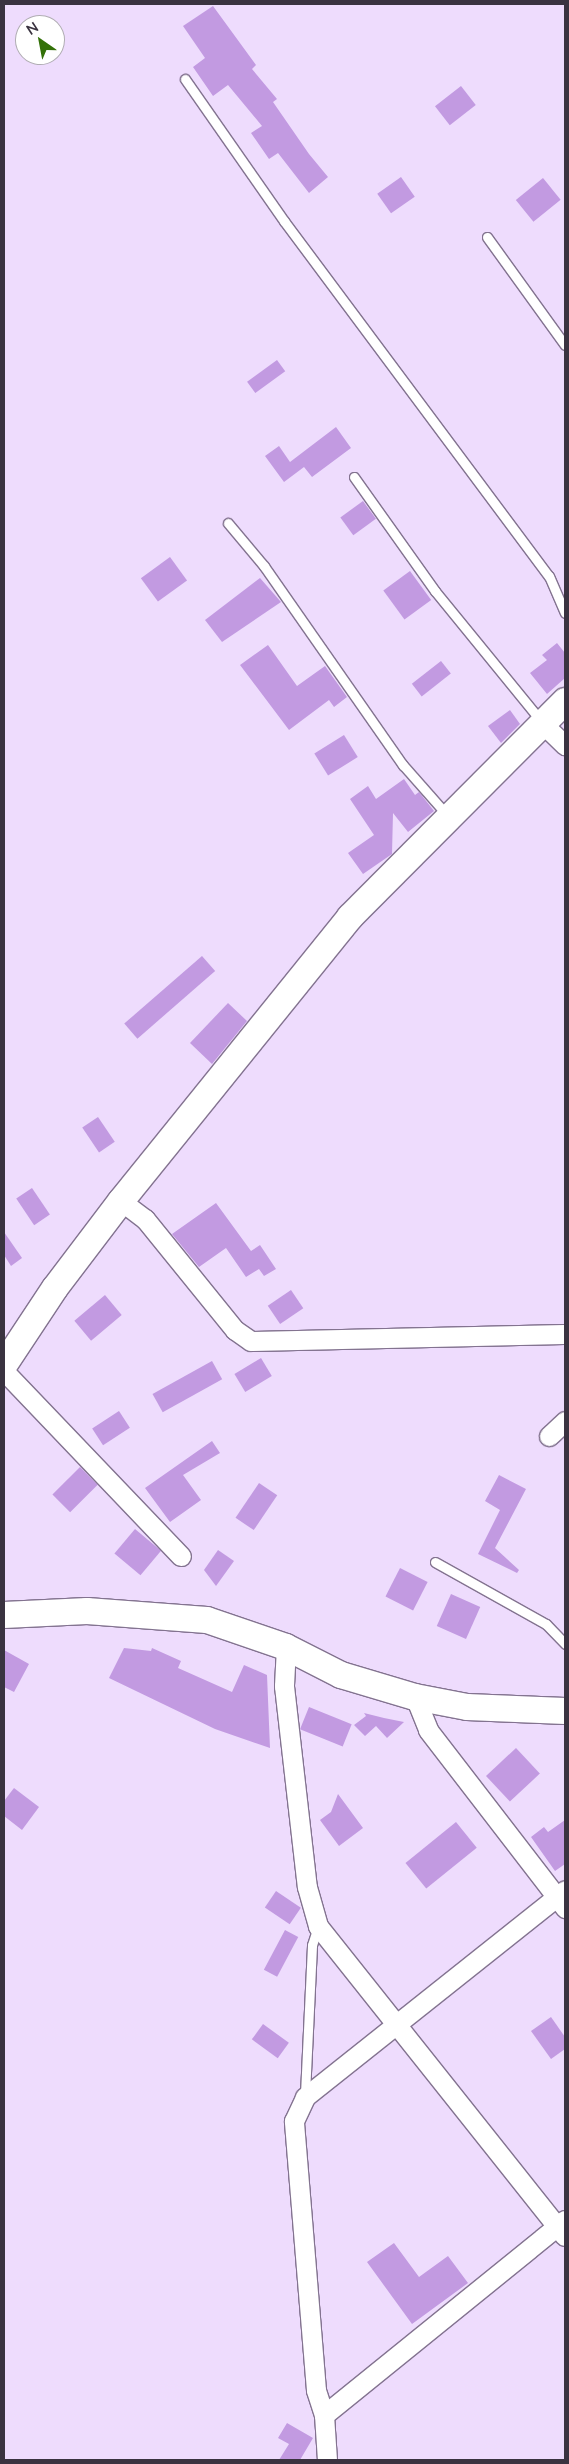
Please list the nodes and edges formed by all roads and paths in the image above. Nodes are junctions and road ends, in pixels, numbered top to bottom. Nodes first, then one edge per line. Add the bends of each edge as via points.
1 (185, 79) dead end
2 (487, 237) dead end
3 (565, 345) edge
4 (354, 477) dead end
5 (228, 523) dead end
6 (565, 613) edge
7 (565, 701) edge
8 (544, 725) junction
9 (565, 745) edge
10 (450, 818) junction
11 (121, 1201) junction
12 (565, 1334) edge
13 (4, 1365) edge
14 (4, 1371) edge
15 (565, 1421) edge
16 (549, 1436) dead end
17 (181, 1556) dead end
18 (435, 1562) dead end
19 (4, 1615) edge
20 (565, 1644) edge
21 (286, 1647) junction
22 (415, 1697) junction
23 (565, 1711) edge
24 (562, 1898) edge
25 (318, 1926) junction
26 (398, 2024) junction
27 (305, 2097) junction
28 (563, 2227) edge
29 (324, 2415) junction
30 (326, 2460) edge

1 - 6 lane via 284,220 549,576
2 - 3 lane
4 - 8 lane via 434,591
5 - 10 lane via 264,566 404,766
7 - 8 street
8 - 9 street
8 - 10 street
10 - 11 street via 350,917
11 - 12 street via 145,1219 235,1330 251,1340
11 - 13 street via 55,1288
14 - 17 street
15 - 16 street
18 - 20 lane via 546,1624
19 - 21 street via 87,1611 207,1620
21 - 22 street via 341,1675
21 - 25 street via 285,1696 307,1887
22 - 23 street via 467,1707
22 - 24 street via 428,1730
24 - 26 street
25 - 26 street
25 - 27 lane via 312,1945
26 - 27 street
26 - 28 street
27 - 29 street via 294,2121 316,2390
28 - 29 street
29 - 30 street

